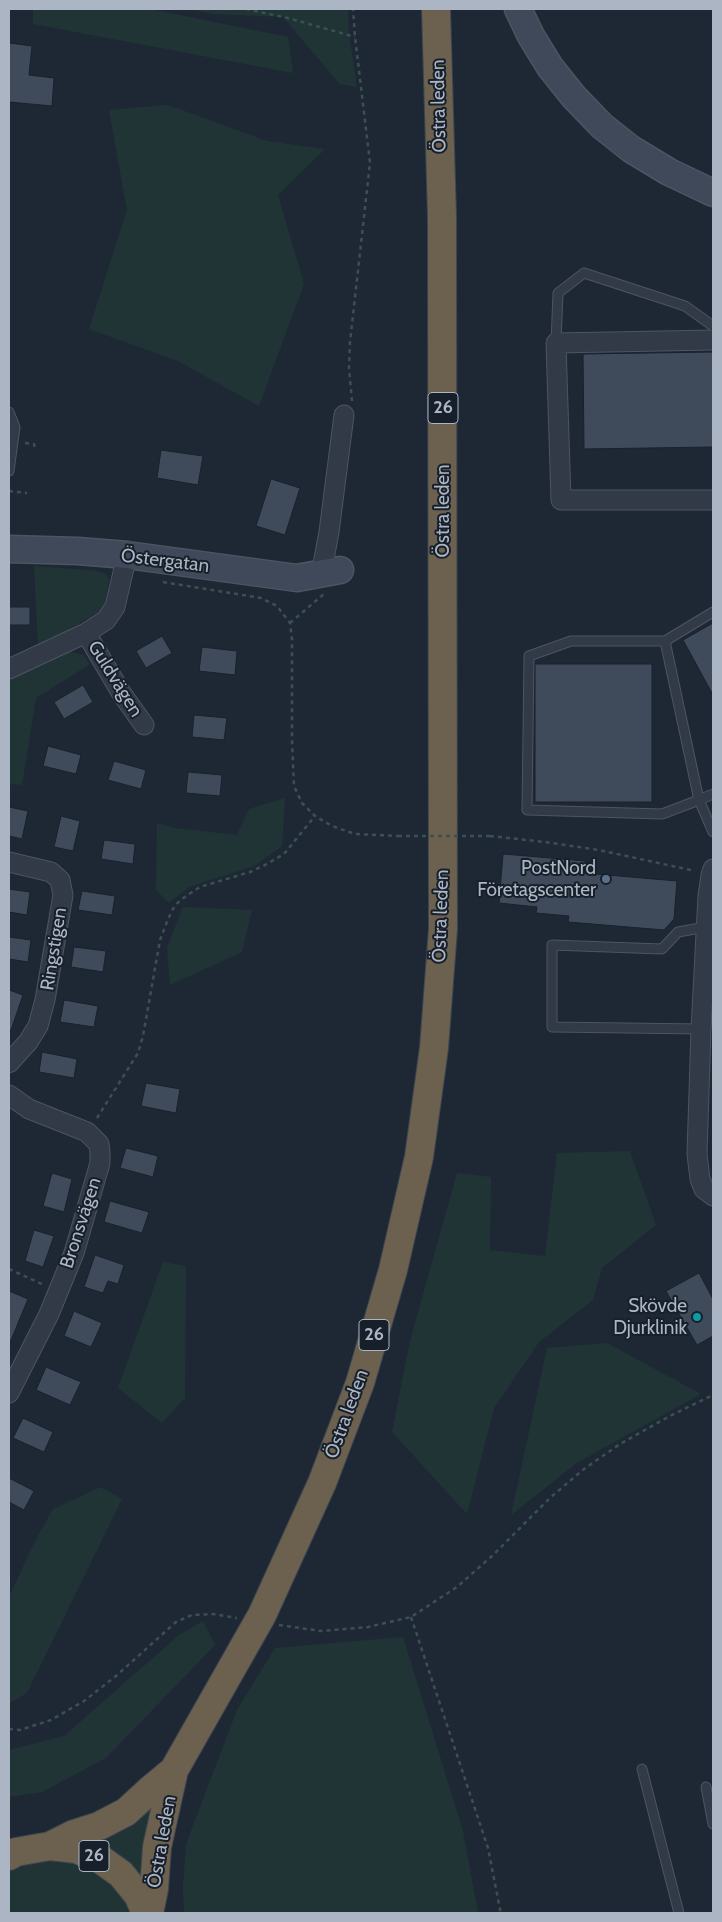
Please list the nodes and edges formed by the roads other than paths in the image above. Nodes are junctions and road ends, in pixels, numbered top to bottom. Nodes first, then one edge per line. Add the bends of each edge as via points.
1 (436, 9) edge
2 (518, 9) edge
3 (713, 193) edge
4 (713, 326) edge
5 (713, 340) edge
6 (556, 343) junction
7 (348, 410) road end
8 (9, 412) edge
9 (9, 471) edge
10 (713, 500) edge
11 (9, 548) edge
12 (127, 555) junction
13 (332, 572) joint
14 (713, 612) edge
15 (86, 633) junction
16 (664, 641) junction
17 (9, 670) edge
18 (144, 725) dead end
19 (713, 794) edge
20 (699, 800) junction
21 (713, 832) edge
22 (9, 862) edge
23 (712, 872) edge
24 (706, 927) junction
25 (708, 1007) edge
26 (701, 1029) junction
27 (9, 1063) edge
28 (9, 1095) edge
29 (706, 1140) edge
30 (713, 1196) edge
31 (9, 1393) edge
32 (642, 1769) dead end
33 (174, 1770) junction
34 (706, 1786) dead end
35 (713, 1824) edge
36 (50, 1846) junction
37 (11, 1853) edge
38 (148, 1913) edge
39 (679, 1913) edge

1 - 33 highway, Östra leden / 26 via 442,216 442,929 434,1048 419,1156 393,1270 360,1383 322,1483 262,1615
2 - 3 street via 550,67 602,126 631,149 669,172
4 - 6 lane via 684,306 584,273 558,293
5 - 6 street
6 - 10 street via 562,500
7 - 13 street via 329,532
8 - 9 lane via 15,427
11 - 12 street, Östergatan
12 - 13 street, Östergatan via 297,578
12 - 15 street via 115,607 106,620
14 - 16 lane
15 - 17 street
15 - 18 street, Guldvägen
16 - 20 lane
16 - 20 lane via 571,641 528,656 528,810 662,814
19 - 20 lane
20 - 21 lane
22 - 27 street, Ringstigen via 51,872 60,880 63,895 38,1026
23 - 24 street
24 - 25 street
24 - 26 lane via 678,932 662,949 552,945 552,1027
25 - 26 street
26 - 29 street
28 - 31 street, Bronsvägen via 29,1108 87,1132 99,1144 100,1152 100,1163 74,1253 49,1314
29 - 30 street via 697,1167 704,1189
32 - 39 lane
33 - 36 highway, Östra leden / 26 via 126,1812
33 - 38 highway, Östra leden / 26 via 157,1847 154,1889
34 - 35 lane
36 - 37 highway, 26
36 - 38 highway, 26 via 76,1849 100,1859 121,1874

